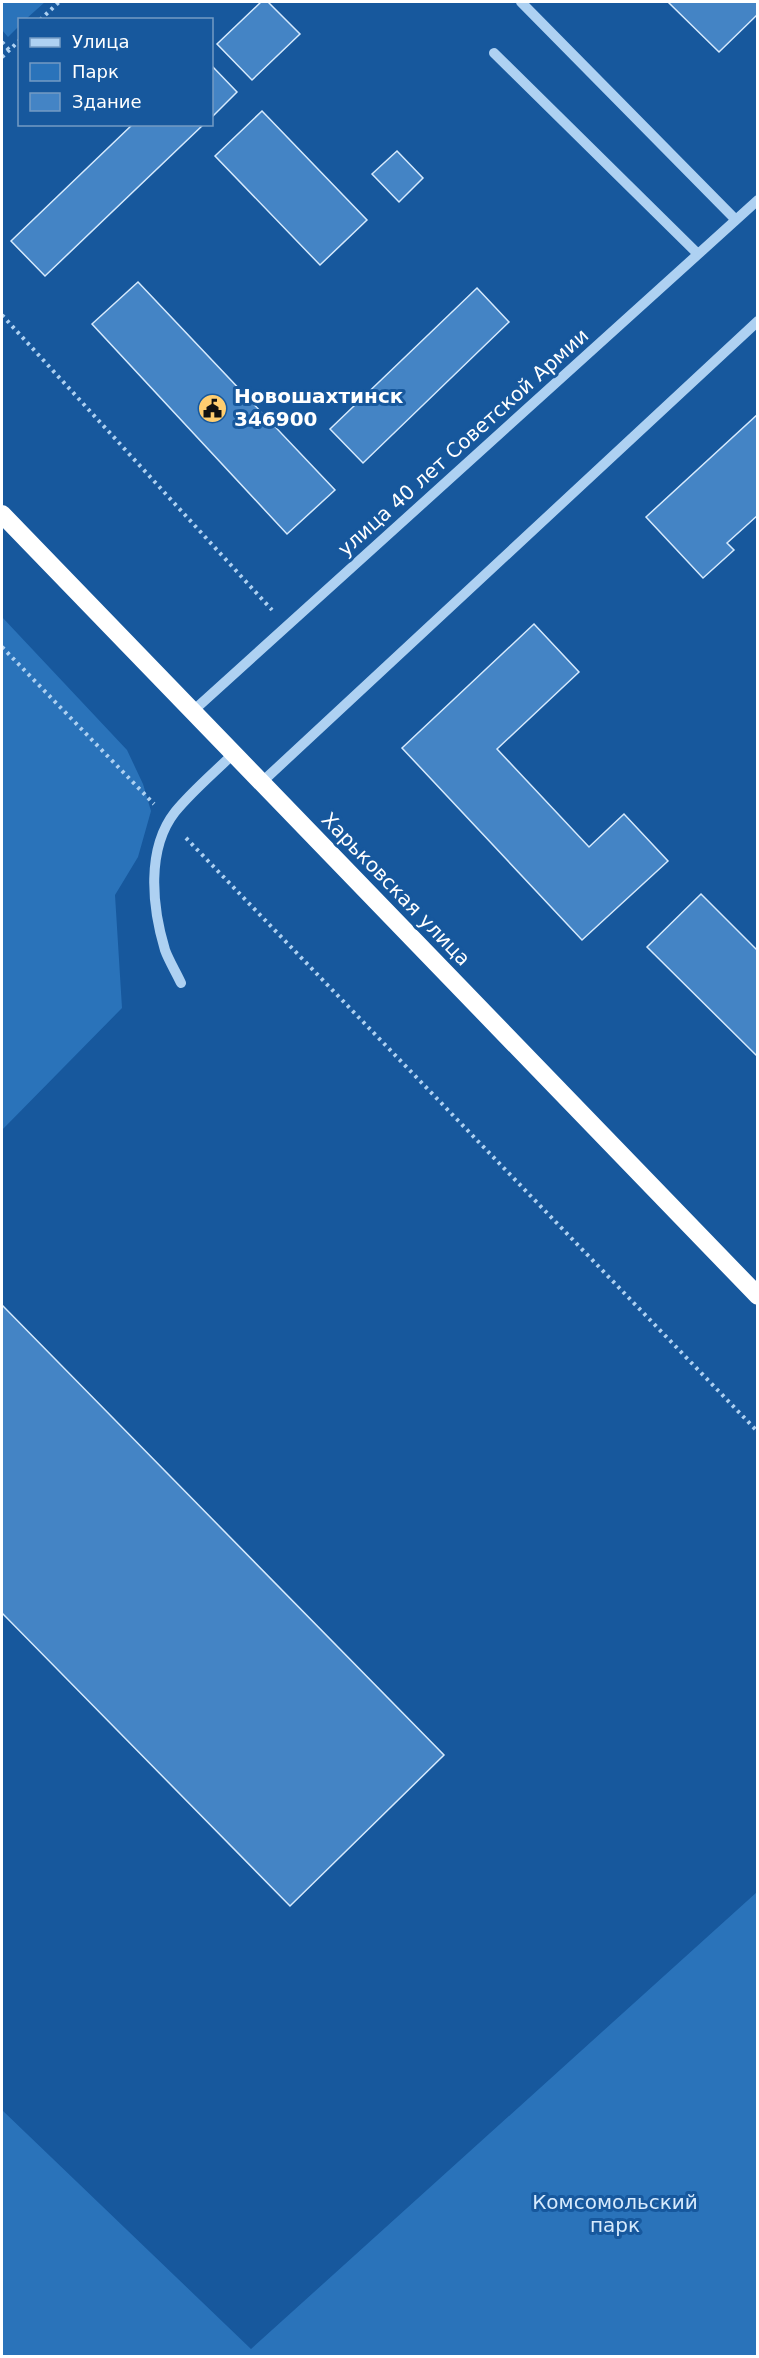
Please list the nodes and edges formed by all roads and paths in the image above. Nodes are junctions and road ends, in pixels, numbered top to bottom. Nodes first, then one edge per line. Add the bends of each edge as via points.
1 (59, 2) edge
2 (521, 2) edge
3 (42, 18) edge
4 (2, 42) edge
5 (18, 42) edge
6 (9, 50) junction
7 (494, 53) dead end
8 (2, 57) edge
9 (758, 200) edge
10 (736, 220) junction
11 (698, 254) junction
12 (2, 315) edge
13 (758, 321) edge
14 (2, 514) edge
15 (286, 627) junction
16 (2, 647) edge
17 (193, 711) junction
18 (234, 753) junction
19 (262, 782) junction
20 (170, 821) junction
21 (182, 983) dead end
22 (758, 1296) edge
23 (758, 1432) edge

1 - 3 path
2 - 10 street
4 - 6 path
5 - 6 path
6 - 8 path
7 - 11 street
9 - 10 street, улица 40 лет Советской Армии
10 - 11 street, улица 40 лет Советской Армии
11 - 15 street, улица 40 лет Советской Армии
12 - 15 path
13 - 19 street
14 - 17 highway, Харьковская улица
15 - 17 street, улица 40 лет Советской Армии
16 - 20 path
17 - 18 highway, Харьковская улица
18 - 19 highway, Харьковская улица
18 - 20 street
19 - 22 highway, Харьковская улица
20 - 21 street via 156,852 155,885 165,951
20 - 23 path

